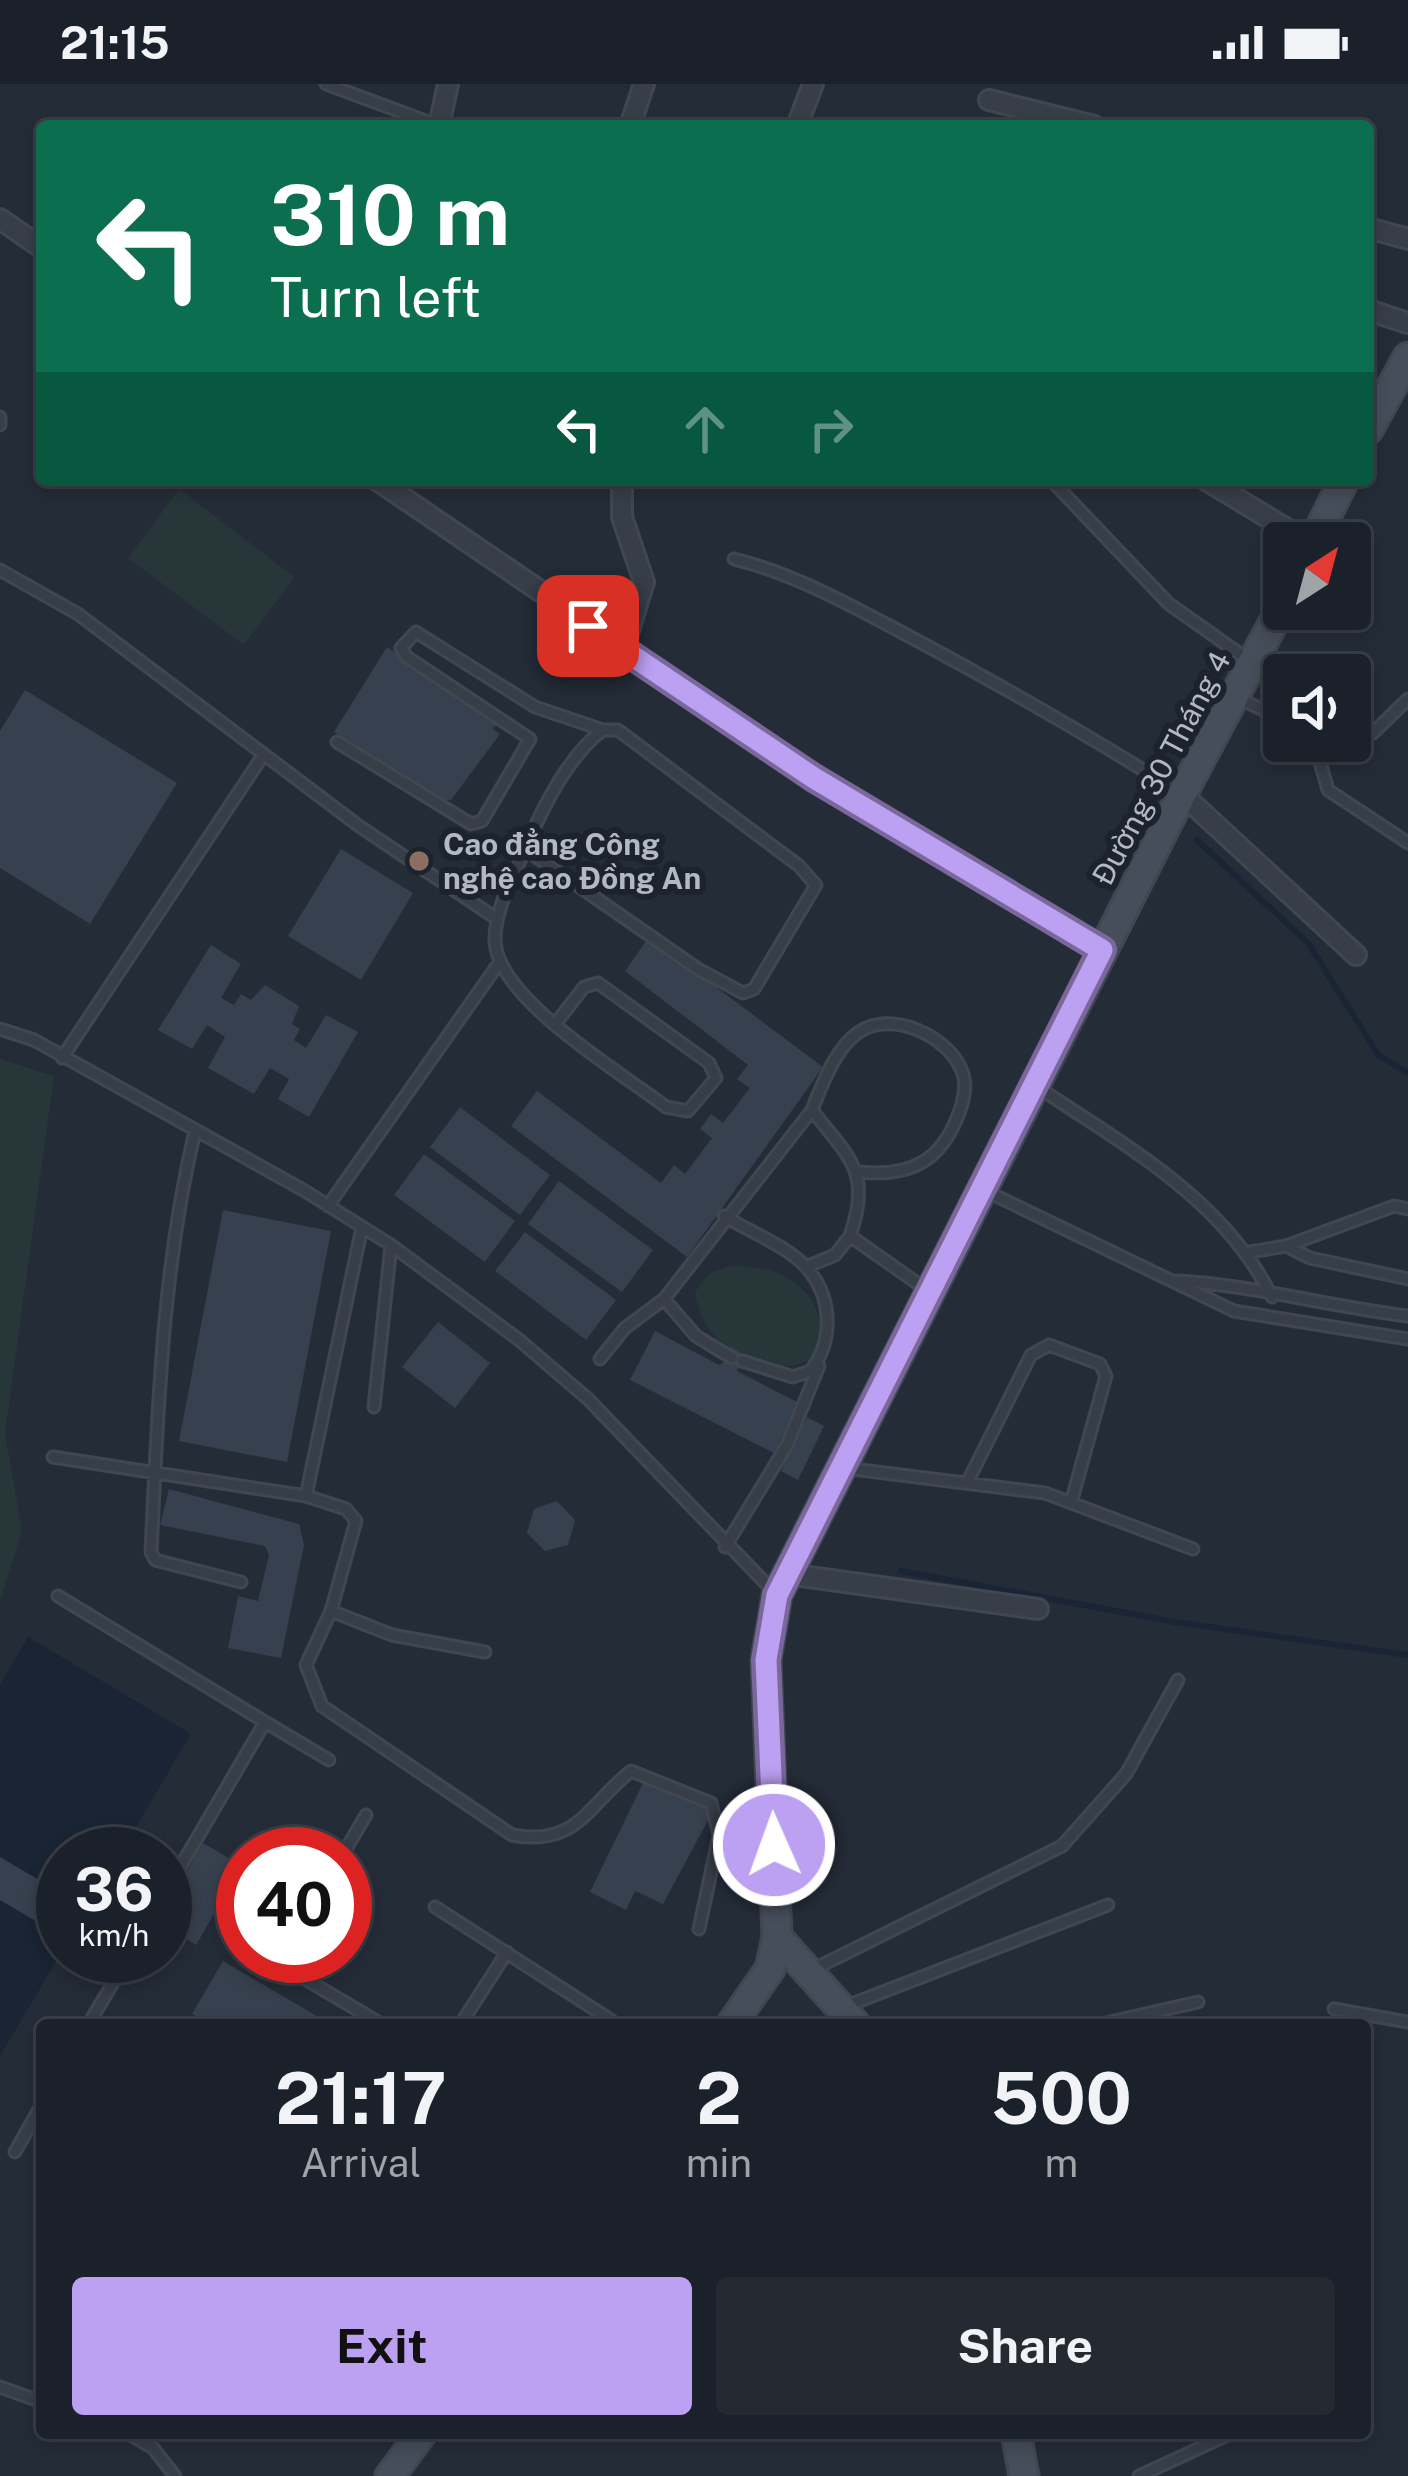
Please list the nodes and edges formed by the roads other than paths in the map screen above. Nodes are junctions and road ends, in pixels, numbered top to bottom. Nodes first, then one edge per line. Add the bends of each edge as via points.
1 (326, 84) edge
2 (448, 84) edge
3 (644, 84) edge
4 (813, 84) edge
5 (989, 100) dead end
6 (423, 120) edge
7 (440, 120) edge
8 (631, 120) edge
9 (799, 120) edge
10 (1070, 120) edge
11 (0, 219) edge
12 (1374, 230) edge
13 (1408, 239) edge
14 (36, 244) edge
15 (1374, 312) edge
16 (1408, 323) edge
17 (1408, 357) edge
18 (1374, 410) edge
19 (386, 486) edge
20 (622, 486) edge
21 (1057, 486) edge
22 (1217, 486) edge
23 (1340, 486) edge
24 (1276, 522) edge
25 (1322, 522) edge
26 (734, 559) dead end
27 (0, 570) edge
28 (1271, 630) edge
29 (623, 650) junction
30 (1255, 664) junction
31 (1236, 697) junction
32 (1408, 699) edge
33 (1263, 710) edge
34 (603, 730) junction
35 (1371, 734) edge
36 (337, 742) dead end
37 (264, 754) junction
38 (1320, 762) edge
39 (1182, 794) junction
40 (1408, 844) edge
41 (525, 849) junction
42 (497, 919) junction
43 (1102, 950) junction
44 (1356, 955) dead end
45 (499, 963) junction
46 (556, 1023) junction
47 (0, 1029) edge
48 (62, 1058) junction
49 (1036, 1085) junction
50 (812, 1110) junction
51 (195, 1131) junction
52 (860, 1172) junction
53 (983, 1190) junction
54 (328, 1205) junction
55 (1408, 1209) edge
56 (724, 1216) junction
57 (362, 1227) junction
58 (850, 1236) junction
59 (392, 1245) junction
60 (1286, 1246) junction
61 (1250, 1252) junction
62 (806, 1267) junction
63 (1408, 1280) edge
64 (1172, 1281) junction
65 (928, 1291) junction
66 (1273, 1297) junction
67 (664, 1299) junction
68 (1408, 1316) edge
69 (1408, 1339) edge
70 (821, 1358) junction
71 (600, 1359) dead end
72 (374, 1407) dead end
73 (53, 1457) dead end
74 (840, 1468) junction
75 (155, 1473) junction
76 (968, 1483) junction
77 (306, 1496) junction
78 (1071, 1503) junction
79 (725, 1547) junction
80 (1193, 1549) dead end
81 (241, 1582) dead end
82 (782, 1584) junction
83 (58, 1596) dead end
84 (1038, 1609) dead end
85 (331, 1610) junction
86 (485, 1652) dead end
87 (1178, 1680) dead end
88 (265, 1722) junction
89 (329, 1760) dead end
90 (366, 1815) dead end
91 (359, 1827) edge
92 (192, 1847) edge
93 (1108, 1905) dead end
94 (435, 1907) dead end
95 (699, 1928) dead end
96 (777, 1937) junction
97 (507, 1952) junction
98 (809, 1972) junction
99 (112, 1983) edge
100 (313, 1983) edge
101 (1198, 2002) dead end
102 (1334, 2009) dead end
103 (850, 2016) edge
104 (91, 2019) edge
105 (373, 2019) edge
106 (464, 2019) edge
107 (609, 2019) edge
108 (735, 2019) edge
109 (1123, 2019) edge
110 (1408, 2022) edge
111 (36, 2115) edge
112 (15, 2152) dead end
113 (0, 2387) edge
114 (36, 2400) edge
115 (137, 2439) edge
116 (418, 2439) edge
117 (1017, 2439) edge
118 (1219, 2439) edge
119 (175, 2476) edge
120 (390, 2476) edge
121 (1024, 2476) edge
122 (1139, 2476) edge

1 - 6 lane
2 - 7 street
3 - 8 street
4 - 9 street
5 - 10 street
11 - 14 street
12 - 13 street
15 - 16 street
17 - 18 street
19 - 29 street
20 - 29 street via 622,517 644,582
21 - 30 lane via 1169,604
22 - 24 street
23 - 25 street
26 - 39 lane via 776,569 942,654
27 - 37 lane via 78,614
28 - 30 street, Đường 30 Tháng 4
29 - 43 street via 814,778
30 - 31 street, Đường 30 Tháng 4
31 - 33 lane
31 - 39 street, Đường 30 Tháng 4
32 - 35 lane
34 - 36 lane via 536,707 416,632 401,648 407,657 530,739 482,821 471,824
34 - 41 lane via 540,814
34 - 41 lane via 618,730 812,876 812,899 754,989 735,991 698,969
37 - 42 lane
37 - 48 lane
38 - 40 lane via 1328,790
39 - 43 street, Đường 30 Tháng 4
39 - 44 street
41 - 42 lane
42 - 45 lane
43 - 49 street, Đường 30 Tháng 4
45 - 46 lane
45 - 54 lane
46 - 46 lane via 584,987 598,983 710,1063 716,1078 680,1114
47 - 48 lane
48 - 51 lane
49 - 53 street, Đường 30 Tháng 4
49 - 61 lane via 1193,1194
50 - 52 lane
50 - 52 lane via 835,1061 860,1032 888,1024 944,1046 962,1070 965,1093 943,1147 895,1175
50 - 56 lane
51 - 54 lane
51 - 75 lane via 176,1209
52 - 58 lane
53 - 64 lane
53 - 65 street, Đường 30 Tháng 4
54 - 57 lane
55 - 60 lane via 1394,1206
56 - 62 lane
56 - 67 lane
57 - 59 lane
57 - 77 lane
58 - 62 lane via 835,1255
58 - 65 lane
59 - 72 lane
59 - 79 lane via 588,1399
60 - 61 lane
60 - 63 lane
61 - 66 lane
62 - 70 lane via 829,1318
64 - 66 lane via 1236,1285
64 - 69 lane via 1234,1311
65 - 74 street, Đường 30 Tháng 4
66 - 68 lane
67 - 70 lane via 696,1336 737,1359 793,1377
67 - 71 lane
70 - 79 lane via 798,1424
73 - 75 lane
74 - 76 lane
74 - 82 street, Đường 30 Tháng 4
75 - 77 lane
75 - 81 lane via 151,1557
76 - 78 lane
76 - 78 lane via 1031,1355 1049,1345 1100,1364 1106,1376
77 - 85 lane via 346,1509 356,1521
78 - 80 lane
79 - 82 lane
82 - 84 street
82 - 96 street, Đường 30 Tháng 4 via 766,1660
83 - 88 lane
85 - 86 lane via 392,1635
85 - 95 lane via 306,1665 322,1706 512,1835 570,1831 631,1771 711,1803 719,1835
87 - 98 lane via 1126,1774 1062,1846
88 - 89 lane
88 - 92 lane
90 - 91 lane
93 - 103 lane
94 - 97 lane
96 - 98 street
96 - 108 street, Đường 30 Tháng 4 via 770,1969
97 - 106 lane
97 - 107 lane
98 - 103 street
99 - 104 lane
100 - 105 lane
101 - 109 lane
102 - 110 lane
111 - 112 lane
113 - 114 lane
115 - 119 lane
116 - 120 street
117 - 121 street
118 - 122 lane

